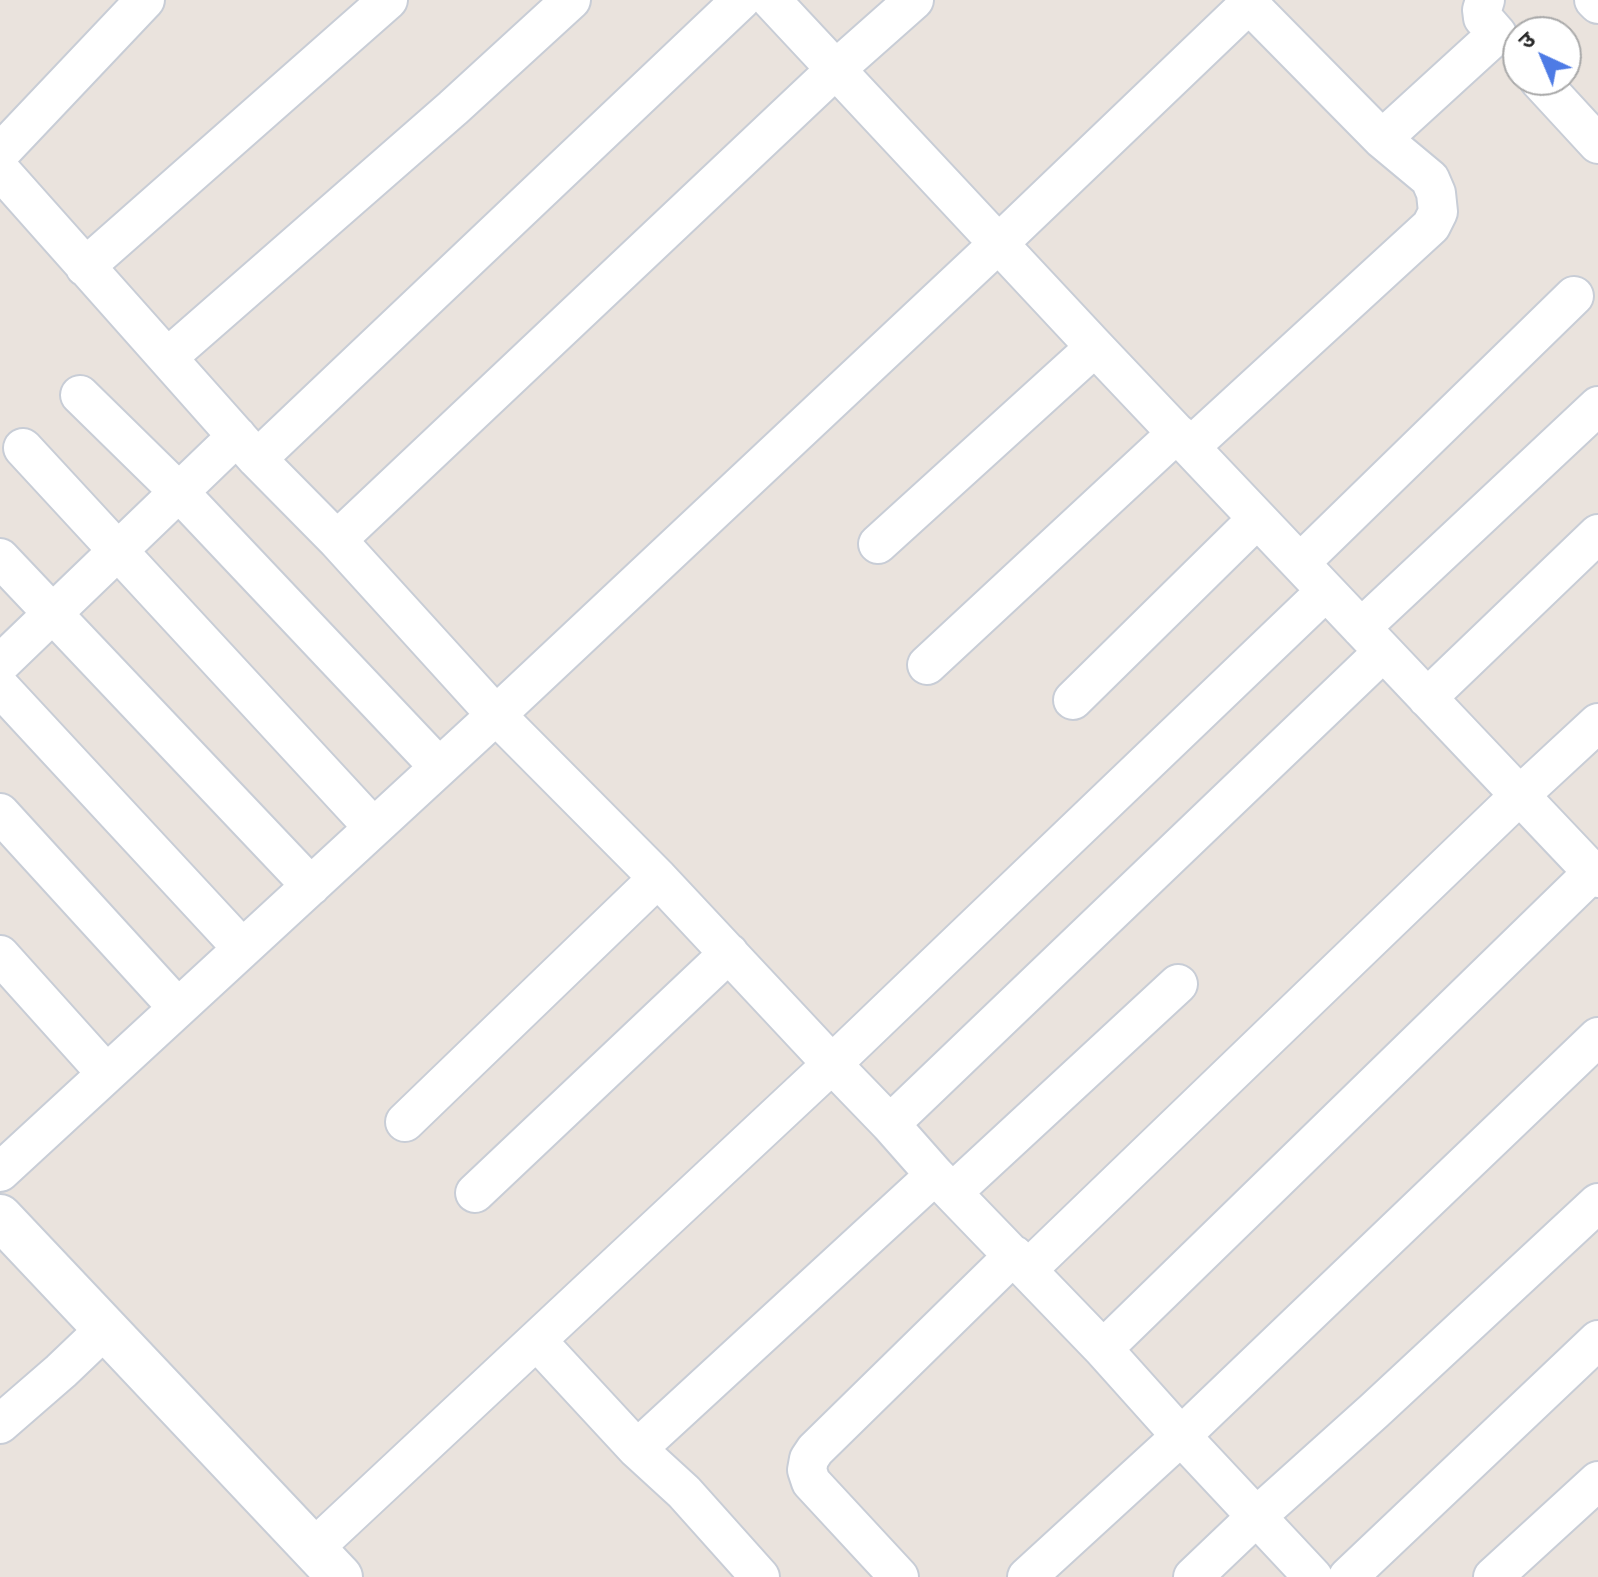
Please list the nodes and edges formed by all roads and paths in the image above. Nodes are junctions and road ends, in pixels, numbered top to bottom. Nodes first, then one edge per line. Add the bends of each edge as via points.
1 (388, 0) edge
2 (571, 0) edge
3 (741, 0) edge
4 (771, 0) edge
5 (914, 0) edge
6 (141, 1) edge
7 (1249, 1) edge
8 (1500, 31) edge
9 (835, 70) junction
10 (1554, 96) edge
11 (1382, 139) junction
12 (1598, 144) edge
13 (0, 153) edge
14 (0, 170) edge
15 (998, 244) junction
16 (85, 267) junction
17 (1574, 296) dead end
18 (1095, 347) junction
19 (168, 357) junction
20 (80, 395) dead end
21 (1598, 406) edge
22 (1183, 440) junction
23 (247, 447) junction
24 (23, 448) dead end
25 (179, 492) junction
26 (1257, 519) junction
27 (1598, 534) edge
28 (337, 540) junction
29 (878, 544) dead end
30 (117, 551) junction
31 (0, 558) edge
32 (1300, 563) junction
33 (1326, 591) junction
34 (52, 614) junction
35 (1372, 640) junction
36 (0, 664) edge
37 (927, 665) dead end
38 (0, 687) edge
39 (1427, 698) junction
40 (1073, 700) dead end
41 (496, 715) junction
42 (1598, 723) edge
43 (439, 767) junction
44 (1519, 796) junction
45 (0, 813) edge
46 (373, 827) junction
47 (1595, 875) edge
48 (658, 878) junction
49 (311, 886) junction
50 (242, 948) junction
51 (729, 953) junction
52 (0, 955) edge
53 (1178, 984) dead end
54 (178, 1008) junction
55 (1598, 1037) edge
56 (832, 1064) junction
57 (106, 1073) junction
58 (405, 1122) dead end
59 (890, 1124) junction
60 (0, 1172) edge
61 (944, 1184) junction
62 (475, 1193) dead end
63 (1598, 1203) edge
64 (0, 1217) edge
65 (1021, 1262) junction
66 (105, 1329) junction
67 (1598, 1340) edge
68 (537, 1341) junction
69 (1103, 1349) junction
70 (0, 1424) edge
71 (1181, 1436) junction
72 (637, 1449) junction
73 (1598, 1481) edge
74 (1257, 1516) junction
75 (326, 1563) edge
76 (760, 1577) edge
77 (899, 1577) edge
78 (1027, 1577) edge
79 (1193, 1577) edge
80 (1313, 1577) edge
81 (1348, 1577) edge
82 (1493, 1577) edge

1 - 16 street
2 - 19 street
3 - 23 street
4 - 9 street
5 - 9 street
6 - 13 street
7 - 11 street
7 - 15 street
8 - 11 street
9 - 15 street
9 - 28 street
10 - 12 street
11 - 22 street via 1430,179 1438,212 1431,226
14 - 16 street
15 - 18 street
15 - 41 street
16 - 19 street
17 - 32 street
18 - 22 street
18 - 29 street
19 - 23 street
20 - 25 street
21 - 35 street
22 - 26 street
22 - 37 street
23 - 25 street
23 - 28 street
24 - 30 street
25 - 30 street
25 - 43 street
26 - 32 street
26 - 40 street
27 - 39 street
28 - 41 street
30 - 34 street
30 - 46 street
31 - 34 street
32 - 33 street
33 - 35 street
33 - 56 street
34 - 36 street
34 - 49 street
35 - 39 street
35 - 59 street
38 - 50 street
39 - 44 street
41 - 43 street
41 - 48 street
42 - 44 street
43 - 46 street
44 - 47 street
44 - 65 street
45 - 54 street
46 - 49 street
47 - 69 street
48 - 51 street
48 - 58 street
49 - 50 street
50 - 54 street
51 - 56 street
51 - 62 street
52 - 57 street
53 - 61 street
54 - 57 street
55 - 71 street
56 - 59 street
56 - 68 street
57 - 60 street
59 - 61 street
61 - 65 street
61 - 72 street
63 - 74 street
64 - 66 main road
65 - 69 street
65 - 77 street via 809,1459 811,1482
66 - 70 street
66 - 75 main road
67 - 81 street
68 - 72 street
68 - 75 street
69 - 71 street
71 - 74 street
71 - 78 street
72 - 76 street via 684,1492
73 - 82 street
74 - 79 street
74 - 80 street

